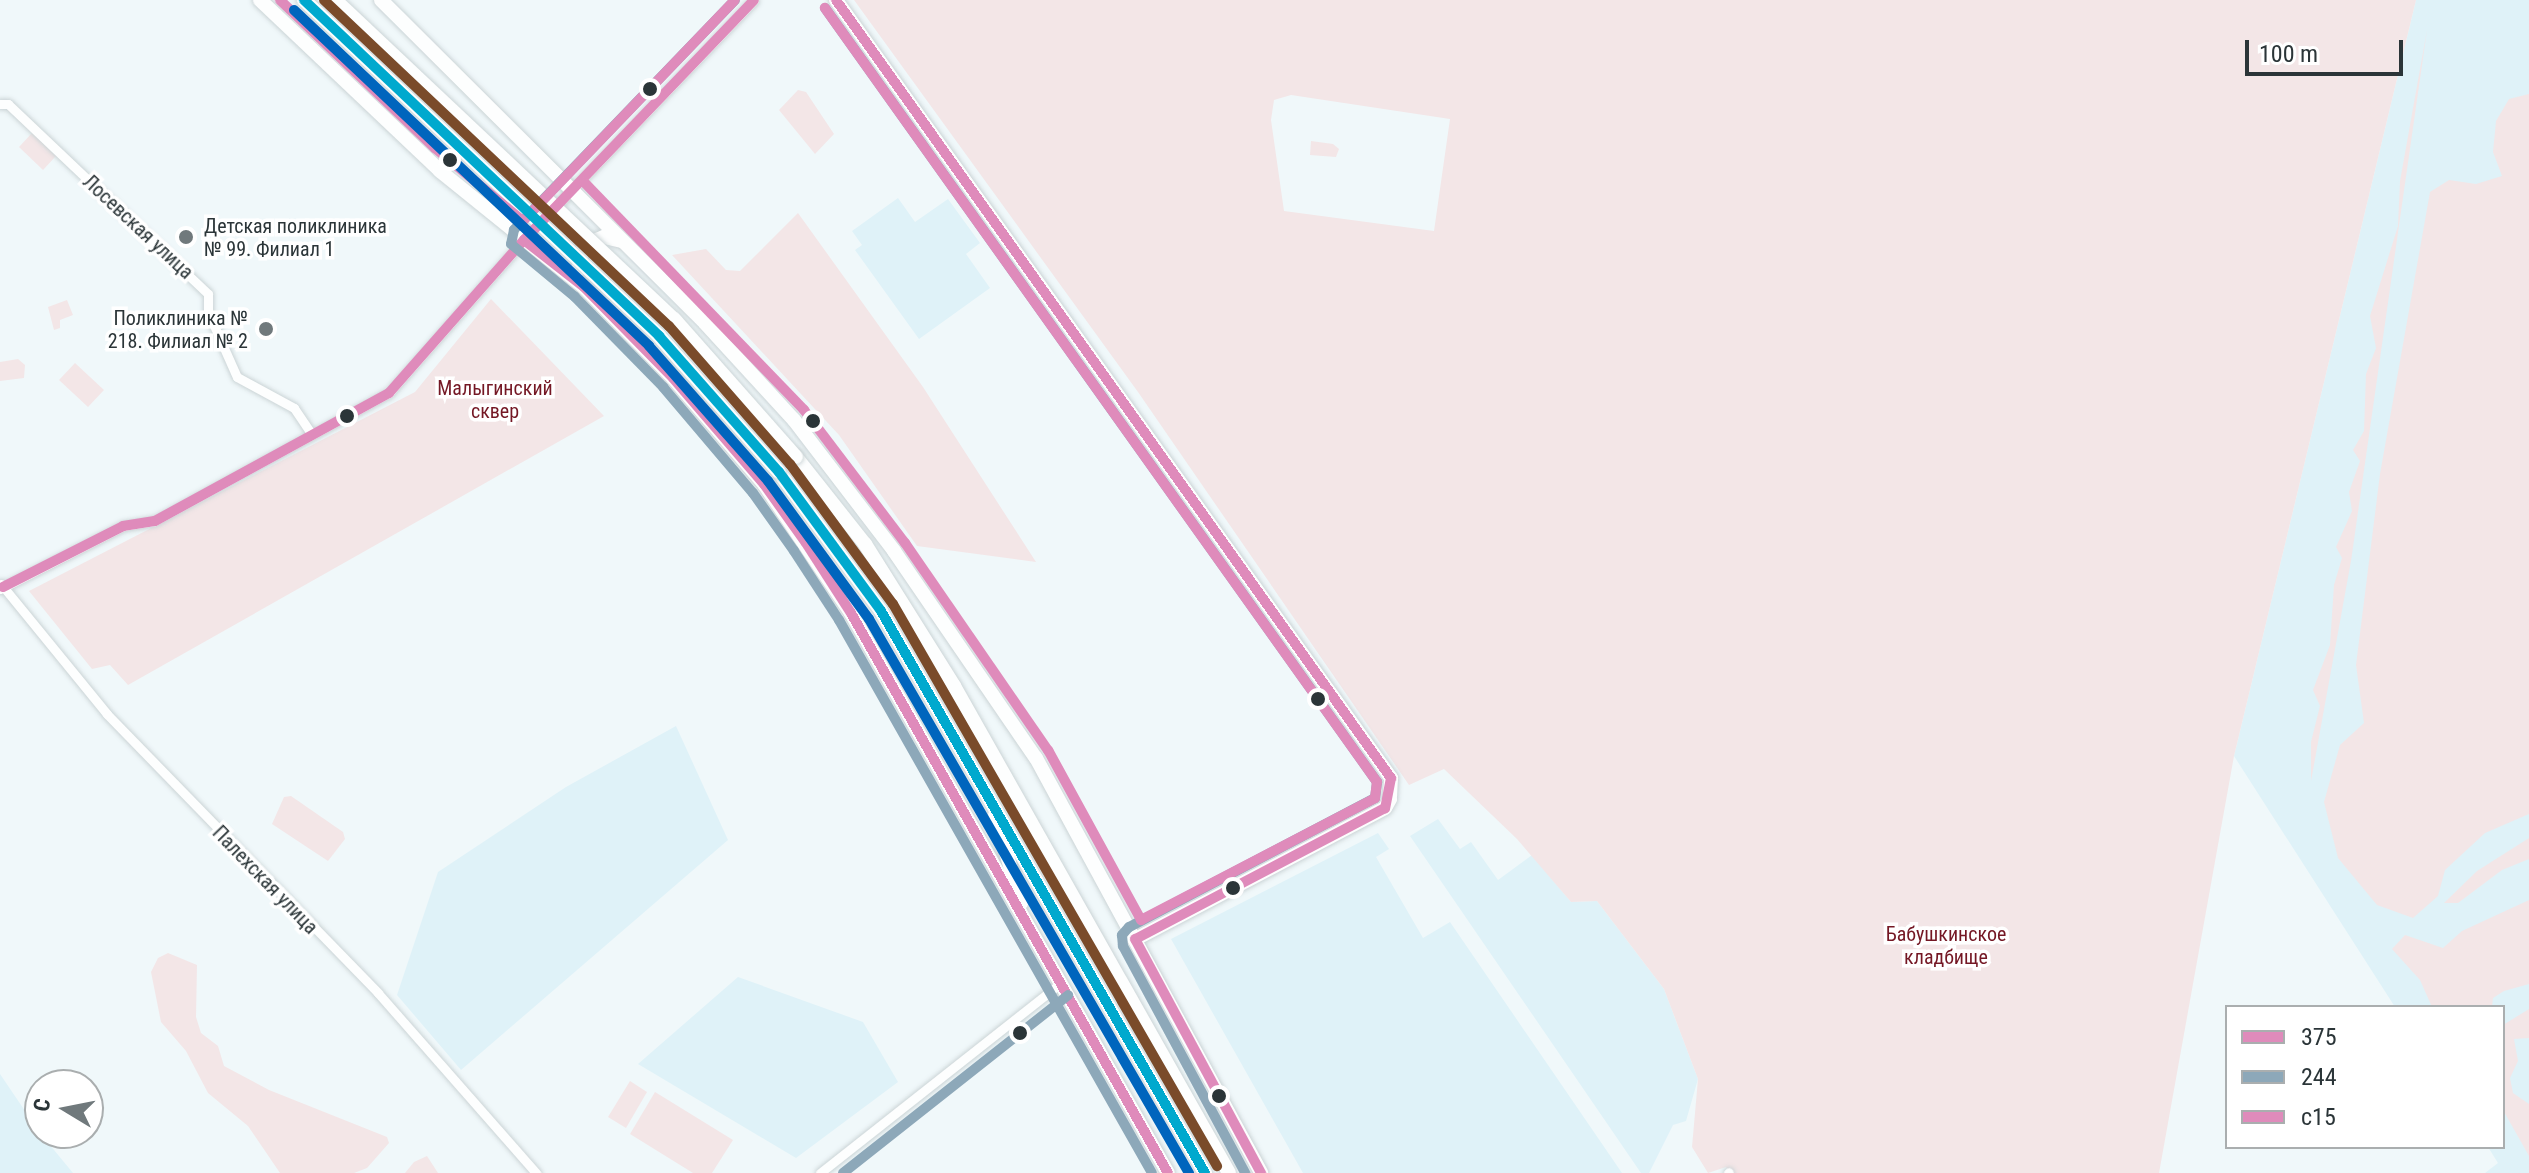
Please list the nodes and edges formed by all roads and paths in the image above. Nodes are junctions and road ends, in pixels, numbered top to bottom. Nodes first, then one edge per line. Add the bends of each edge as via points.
1 (260, 0) edge
2 (304, 0) edge
3 (335, 0) edge
4 (381, 0) edge
5 (754, 0) edge
6 (836, 0) edge
7 (0, 104) edge
8 (569, 198) junction
9 (480, 207) junction
10 (524, 240) junction
11 (626, 242) junction
12 (584, 287) junction
13 (312, 435) junction
14 (1, 586) edge
15 (977, 770) junction
16 (1026, 924) junction
17 (1135, 939) junction
18 (1059, 984) junction
19 (536, 1173) edge
20 (820, 1173) edge
21 (1168, 1173) edge
22 (1205, 1173) edge
23 (1229, 1173) edge
24 (1261, 1173) edge

1 - 9 street
2 - 15 street, bridge via 659,336 779,472 858,575
3 - 23 street, bridge via 674,319 865,544 954,686
4 - 8 street
5 - 8 street
6 - 17 street via 1391,778 1385,808
7 - 13 street, Лосевская улица via 8,104 208,294 208,312 237,377 294,408
8 - 9 street via 523,216
8 - 10 street
8 - 11 street
9 - 10 street
10 - 12 street
10 - 13 street via 397,386
11 - 12 street via 604,237 584,245 578,266
11 - 17 street via 794,420 894,551 1036,758
12 - 16 street via 673,378 764,484 806,543
13 - 14 street via 155,521 123,526
14 - 19 street, Палехская улица via 107,714 378,993
15 - 16 street
15 - 22 street
16 - 18 street
17 - 24 street
18 - 20 street
18 - 21 street

